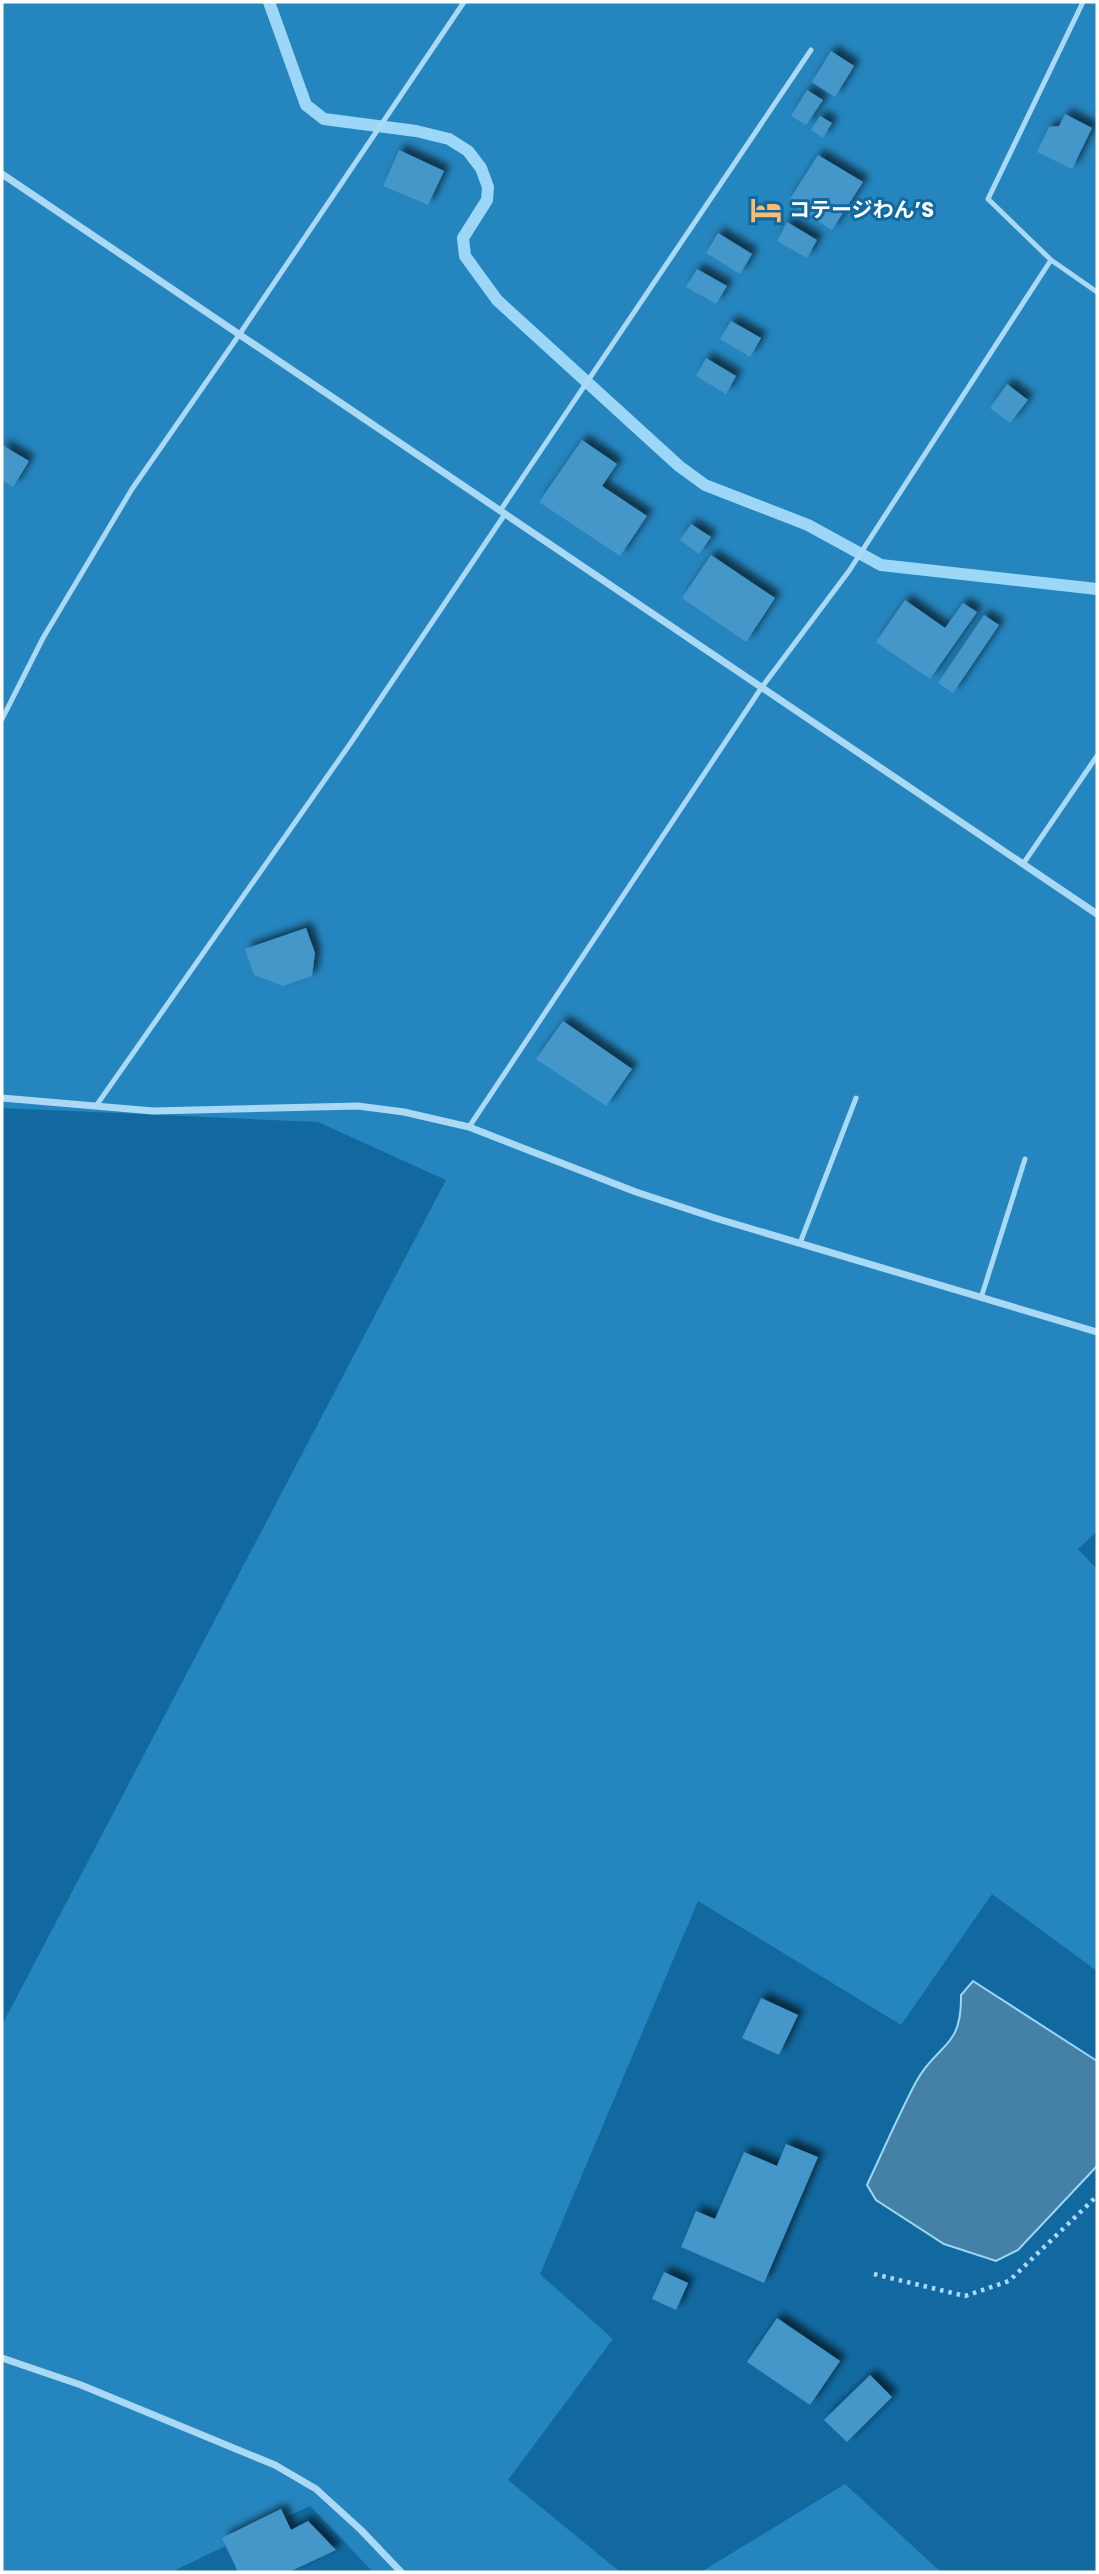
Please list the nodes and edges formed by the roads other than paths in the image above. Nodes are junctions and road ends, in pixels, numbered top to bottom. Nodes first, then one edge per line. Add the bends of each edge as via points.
1 (464, 2) edge
2 (1083, 2) edge
3 (811, 50) dead end
4 (2, 174) edge
5 (1051, 260) junction
6 (1097, 292) edge
7 (239, 335) junction
8 (503, 512) junction
9 (762, 687) junction
10 (2, 719) edge
11 (1097, 755) edge
12 (1023, 864) junction
13 (1097, 914) edge
14 (2, 1098) edge
15 (856, 1098) dead end
16 (96, 1106) junction
17 (469, 1127) junction
18 (1025, 1158) dead end
19 (800, 1244) junction
20 (981, 1298) junction
21 (1097, 1332) edge
22 (2, 2358) edge
23 (401, 2572) edge

1 - 7 lane
2 - 5 lane via 988,199
3 - 8 lane
4 - 7 street
5 - 6 lane
5 - 9 lane via 849,571
7 - 8 street
7 - 10 lane via 132,489 43,638
8 - 9 street
8 - 16 lane via 350,744
9 - 12 street
9 - 17 lane
11 - 12 lane
12 - 13 street
14 - 16 street
15 - 19 lane
16 - 17 street via 153,1111 358,1106
17 - 19 street via 636,1192
18 - 20 lane
19 - 20 street
20 - 21 street
22 - 23 street via 81,2385 275,2465 316,2489

